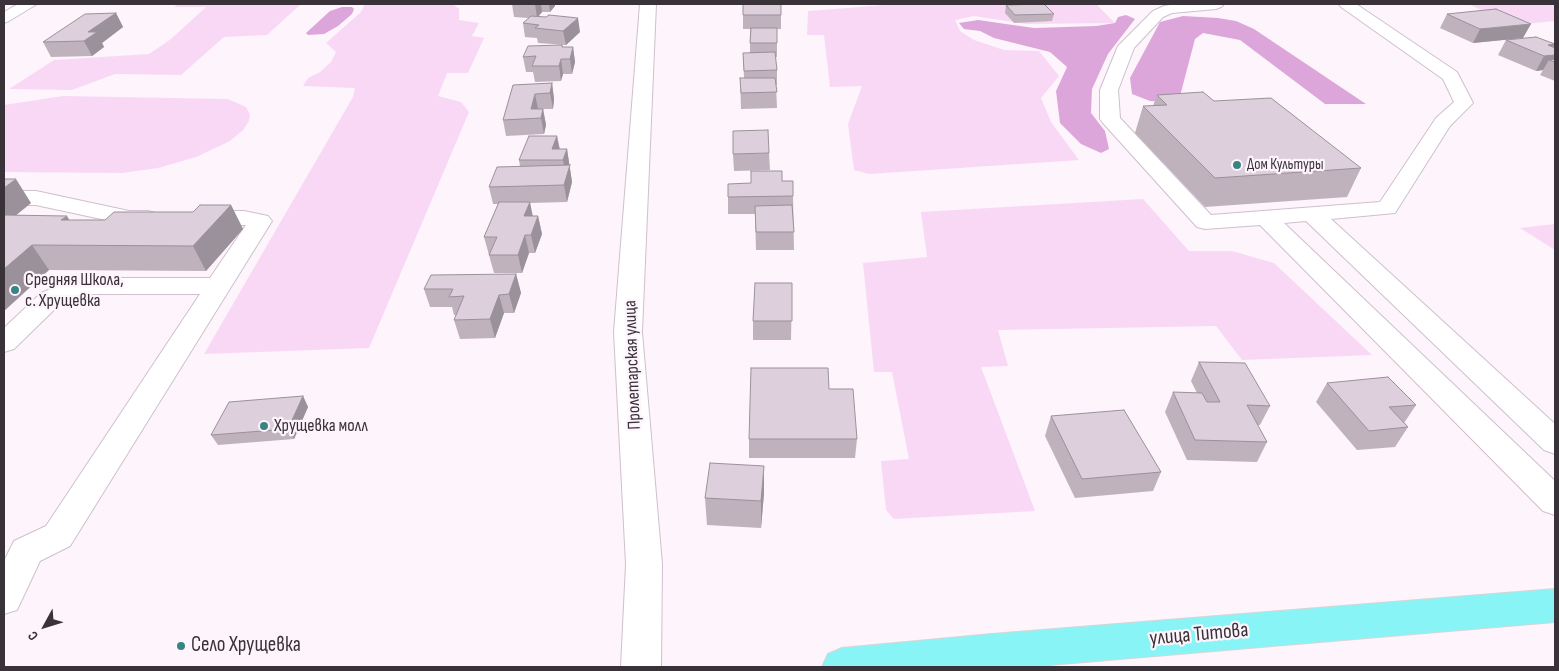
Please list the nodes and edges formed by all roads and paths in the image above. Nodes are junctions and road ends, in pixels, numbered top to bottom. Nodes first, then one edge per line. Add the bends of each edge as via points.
1 (29, 4) edge
2 (648, 4) edge
3 (1216, 4) edge
4 (1346, 4) edge
5 (1166, 6) edge
6 (4, 18) edge
7 (4, 198) edge
8 (1312, 214) junction
9 (1265, 217) junction
10 (218, 286) junction
11 (4, 343) edge
12 (1555, 442) edge
13 (1555, 502) edge
14 (16, 554) edge
15 (4, 598) edge
16 (1555, 605) edge
17 (641, 667) edge
18 (842, 667) edge

1 - 6 street
2 - 17 street, Пролетарская улица via 628,332 644,564
3 - 5 street
4 - 8 street via 1452,76 1464,104 1443,122 1387,208
5 - 9 street via 1126,46 1110,90 1110,119 1205,222
7 - 10 street via 36,198 129,218 244,218 260,221
8 - 9 street
8 - 12 street
9 - 13 street
10 - 11 street via 88,286 67,290 50,299
10 - 14 street via 58,536
14 - 15 street
16 - 18 main road, улица Титова

